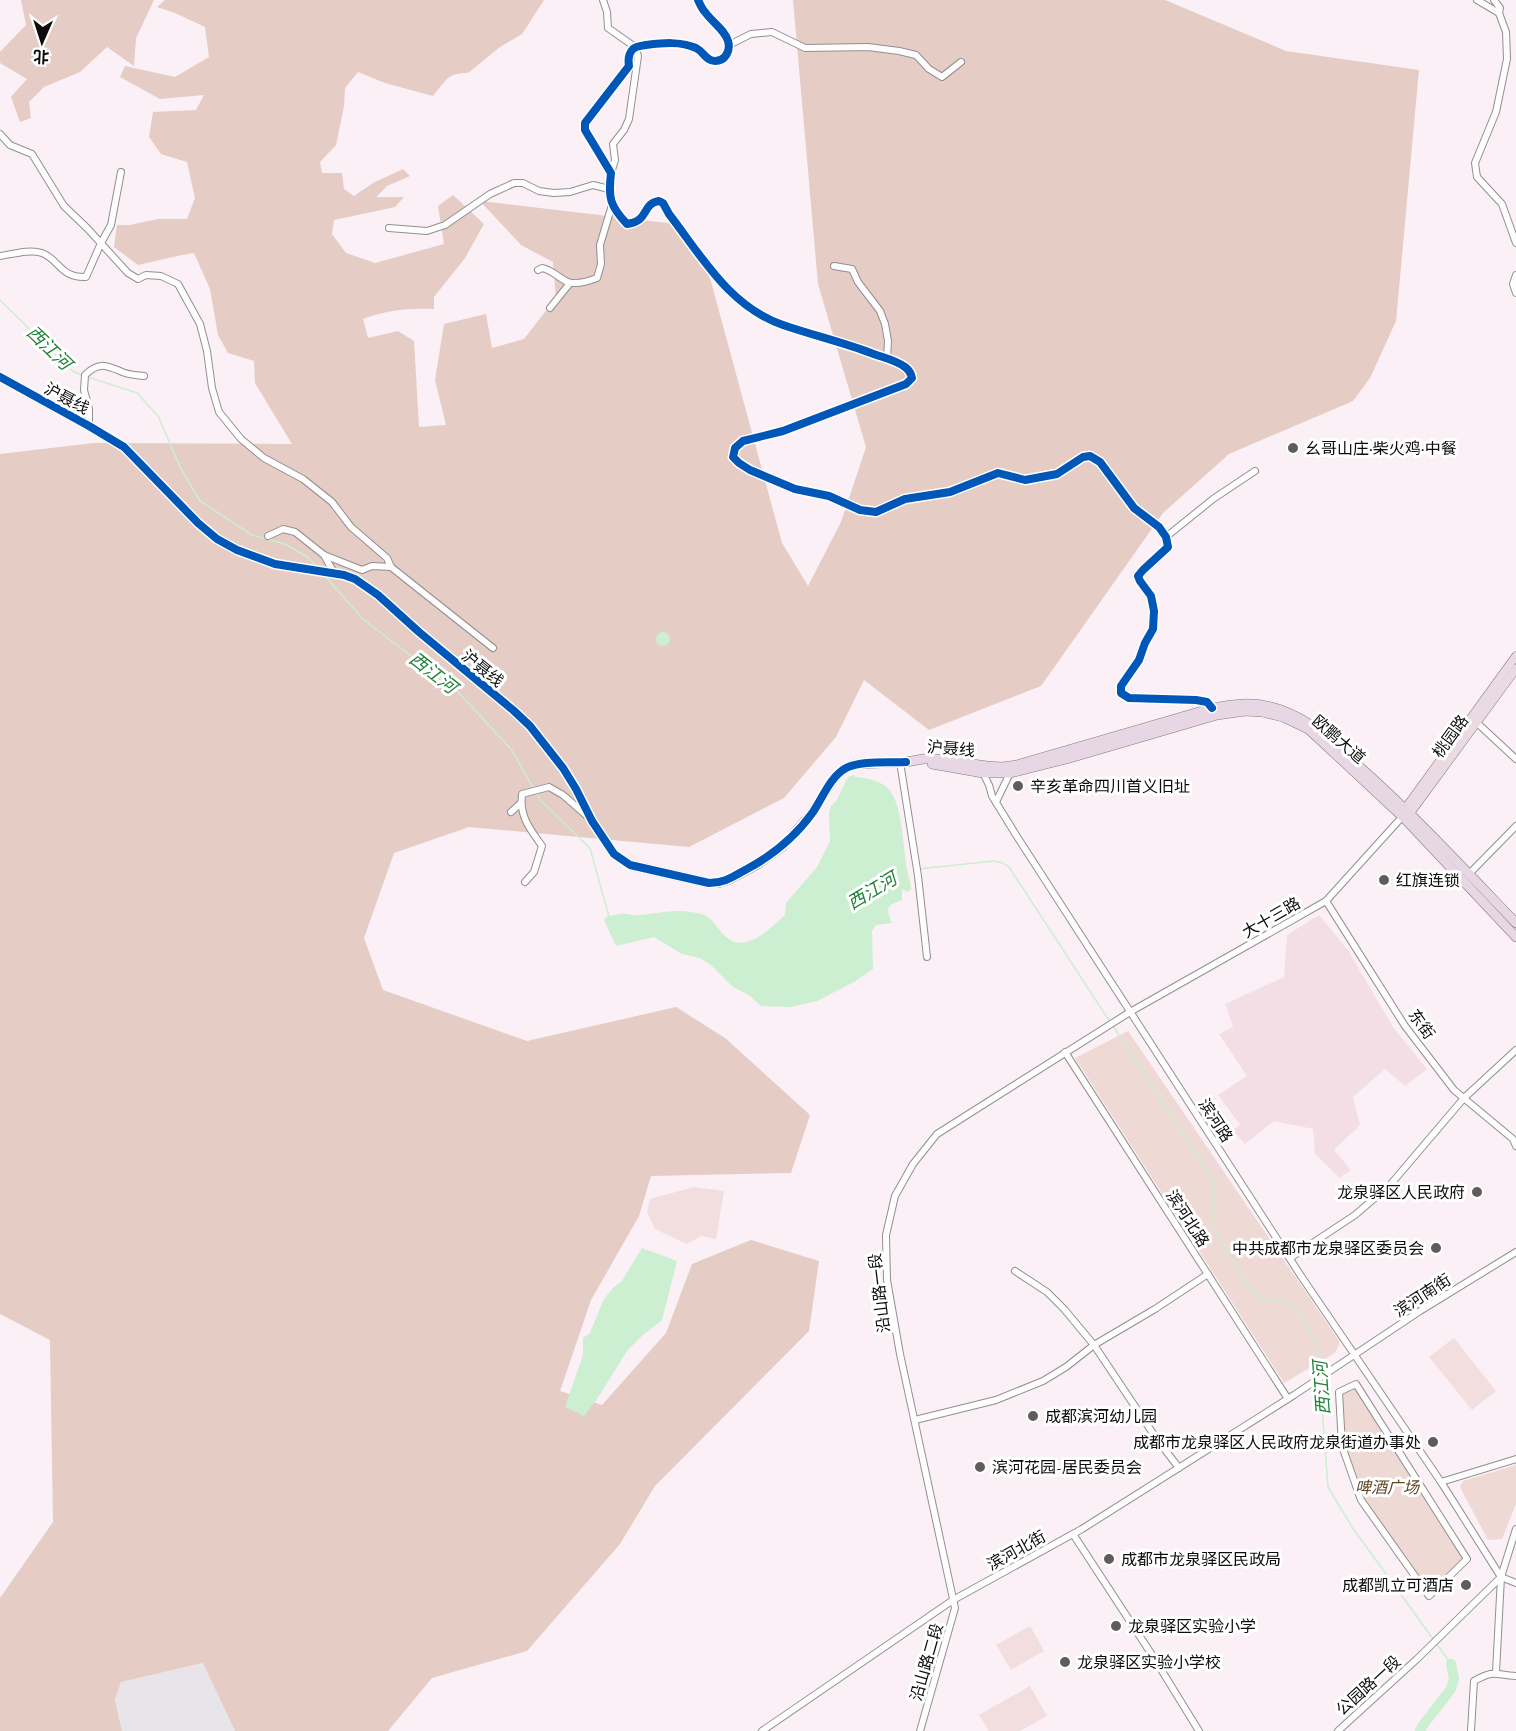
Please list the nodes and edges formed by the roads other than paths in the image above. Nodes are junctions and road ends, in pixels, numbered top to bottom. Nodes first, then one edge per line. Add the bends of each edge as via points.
1 (603, 0) edge
2 (698, 0) edge
3 (1477, 0) edge
4 (1494, 0) edge
5 (1499, 14) junction
6 (729, 45) junction
7 (635, 47) junction
8 (961, 62) dead end
9 (0, 134) edge
10 (121, 172) dead end
11 (611, 173) junction
12 (609, 189) junction
13 (612, 205) junction
14 (389, 228) dead end
15 (101, 243) junction
16 (1516, 243) edge
17 (0, 255) edge
18 (834, 266) dead end
19 (538, 270) dead end
20 (1516, 275) edge
21 (570, 283) junction
22 (1516, 292) edge
23 (550, 308) dead end
24 (887, 359) junction
25 (144, 376) dead end
26 (0, 377) edge
27 (89, 426) junction
28 (1255, 471) dead end
29 (268, 536) dead end
30 (1166, 537) junction
31 (324, 555) junction
32 (391, 567) junction
33 (329, 572) junction
34 (493, 648) dead end
35 (1516, 656) edge
36 (1516, 669) edge
37 (1212, 708) junction
38 (1474, 720) junction
39 (1516, 759) edge
40 (903, 762) junction
41 (985, 770) junction
42 (1010, 773) junction
43 (521, 802) junction
44 (996, 802) junction
45 (511, 812) dead end
46 (1405, 815) junction
47 (592, 821) junction
48 (1516, 826) edge
49 (1469, 874) junction
50 (525, 882) dead end
51 (1326, 901) junction
52 (1516, 923) edge
53 (1516, 937) edge
54 (927, 957) dead end
55 (1130, 1012) junction
56 (1089, 1038) joint
57 (1516, 1050) edge
58 (1065, 1052) junction
59 (1464, 1098) junction
60 (1516, 1146) edge
61 (1516, 1252) edge
62 (1290, 1258) junction
63 (1015, 1271) dead end
64 (1208, 1274) junction
65 (1094, 1346) junction
66 (1356, 1354) junction
67 (1291, 1397) junction
68 (915, 1420) junction
69 (1516, 1459) edge
70 (1179, 1468) junction
71 (1441, 1482) junction
72 (1516, 1529) edge
73 (1073, 1534) junction
74 (1501, 1577) junction
75 (1516, 1583) edge
76 (1429, 1596) joint
77 (953, 1600) junction
78 (1496, 1672) junction
79 (1516, 1676) edge
80 (762, 1731) edge
81 (920, 1731) edge
82 (1199, 1731) edge
83 (1338, 1731) edge
84 (1471, 1731) edge

1 - 7 street via 608,28
2 - 6 street
3 - 5 street
4 - 5 street
5 - 16 street via 1506,32 1507,59 1496,112 1475,164 1478,177 1502,204
6 - 7 street via 725,57 718,61 682,44 665,42
6 - 8 street via 751,34 772,32 805,48 868,47 899,51 916,55 942,77
7 - 11 street via 638,56 629,119 613,144 615,160
7 - 11 street via 628,59 629,66 585,123 585,130
9 - 15 street via 10,145 32,154 64,206
10 - 15 street via 111,225
11 - 12 street
12 - 13 street
12 - 14 street via 592,185 554,193 514,183 490,194 445,225 428,231
13 - 21 street via 600,245 597,278
13 - 24 street via 627,224 636,223 654,202 663,203 723,286 753,312
15 - 17 street via 86,277 77,278 45,254 34,251
15 - 32 street via 138,279 162,276 178,284 200,324 219,412 264,458 303,479 332,502 351,527 387,558
18 - 24 street via 852,269 880,311 888,341
19 - 21 street via 550,270
20 - 22 street
21 - 23 street
24 - 30 street via 904,366 911,374 910,381 783,430 743,441 735,448 733,457 750,470 795,489 876,512 905,499 950,492 998,473 1025,480 1057,474 1090,456 1100,462 1134,508
25 - 27 street via 104,365 93,367 85,377 84,390 90,409
26 - 27 highway, 沪聂线
27 - 33 highway, 沪聂线 via 124,447 217,538 275,564
28 - 30 street
29 - 31 street via 283,529 295,532
30 - 37 street via 1168,547 1138,576 1151,596 1153,629 1121,686 1121,693 1129,698 1196,700 1207,702
31 - 32 street via 362,570
31 - 33 street
32 - 34 street
33 - 47 highway, 沪聂线 via 355,579 378,595 530,726 564,768
35 - 38 main road
36 - 38 main road, 桃园路
37 - 41 highway, 沪聂线 via 1017,765
37 - 46 highway, 沪聂线 via 1252,703 1280,709 1306,721
38 - 39 street
38 - 46 main road, 桃园路
40 - 41 highway, 沪聂线 via 929,758
40 - 47 highway, 沪聂线 via 856,764 843,770 782,847 758,864 718,883 630,865 614,854
40 - 54 street
41 - 42 highway, 欧鹏大道
41 - 44 street, 滨河路
42 - 44 street
42 - 46 highway, 欧鹏大道 via 1217,715 1262,712 1308,729
43 - 45 street
43 - 47 street via 522,794 549,787
43 - 50 street via 525,822 542,846 534,872
44 - 55 street, 滨河路
46 - 49 highway, 欧鹏大道
46 - 51 street, 大十三路
46 - 53 highway, 欧鹏大道
48 - 49 street
49 - 52 highway, 欧鹏大道
51 - 55 street, 大十三路
51 - 59 street, 东街 via 1405,1026
55 - 56 street, 大十三路
55 - 62 street, 滨河路
56 - 58 street, 沿山路一段
57 - 59 street
58 - 64 street, 滨河北路
58 - 68 street, 沿山路一段 via 937,1134 913,1164 895,1196 886,1235 887,1280
59 - 60 street, 东街 via 1513,1138
59 - 62 street via 1390,1185 1355,1215
61 - 66 street, 滨河南街
62 - 66 street, 滨河路
63 - 65 street via 1047,1292
64 - 65 street
64 - 67 street, 滨河北路
65 - 68 street via 1043,1381 996,1400
65 - 70 street
66 - 67 street, 滨河南街
66 - 71 street, 滨河路
67 - 70 street, 滨河北街
68 - 77 street, 沿山路一段
69 - 71 street
70 - 73 street, 滨河北街
71 - 74 street, 滨河路
72 - 74 street
73 - 77 street, 滨河北街
73 - 82 street
74 - 75 street
74 - 78 street
74 - 83 street, 公园路一段
76 - 76 street via 1467,1559 1356,1384 1339,1392 1342,1446 1361,1500
77 - 80 street, 滨河北街
77 - 81 street, 沿山路二段 via 955,1608
78 - 79 street
78 - 84 street via 1474,1681

